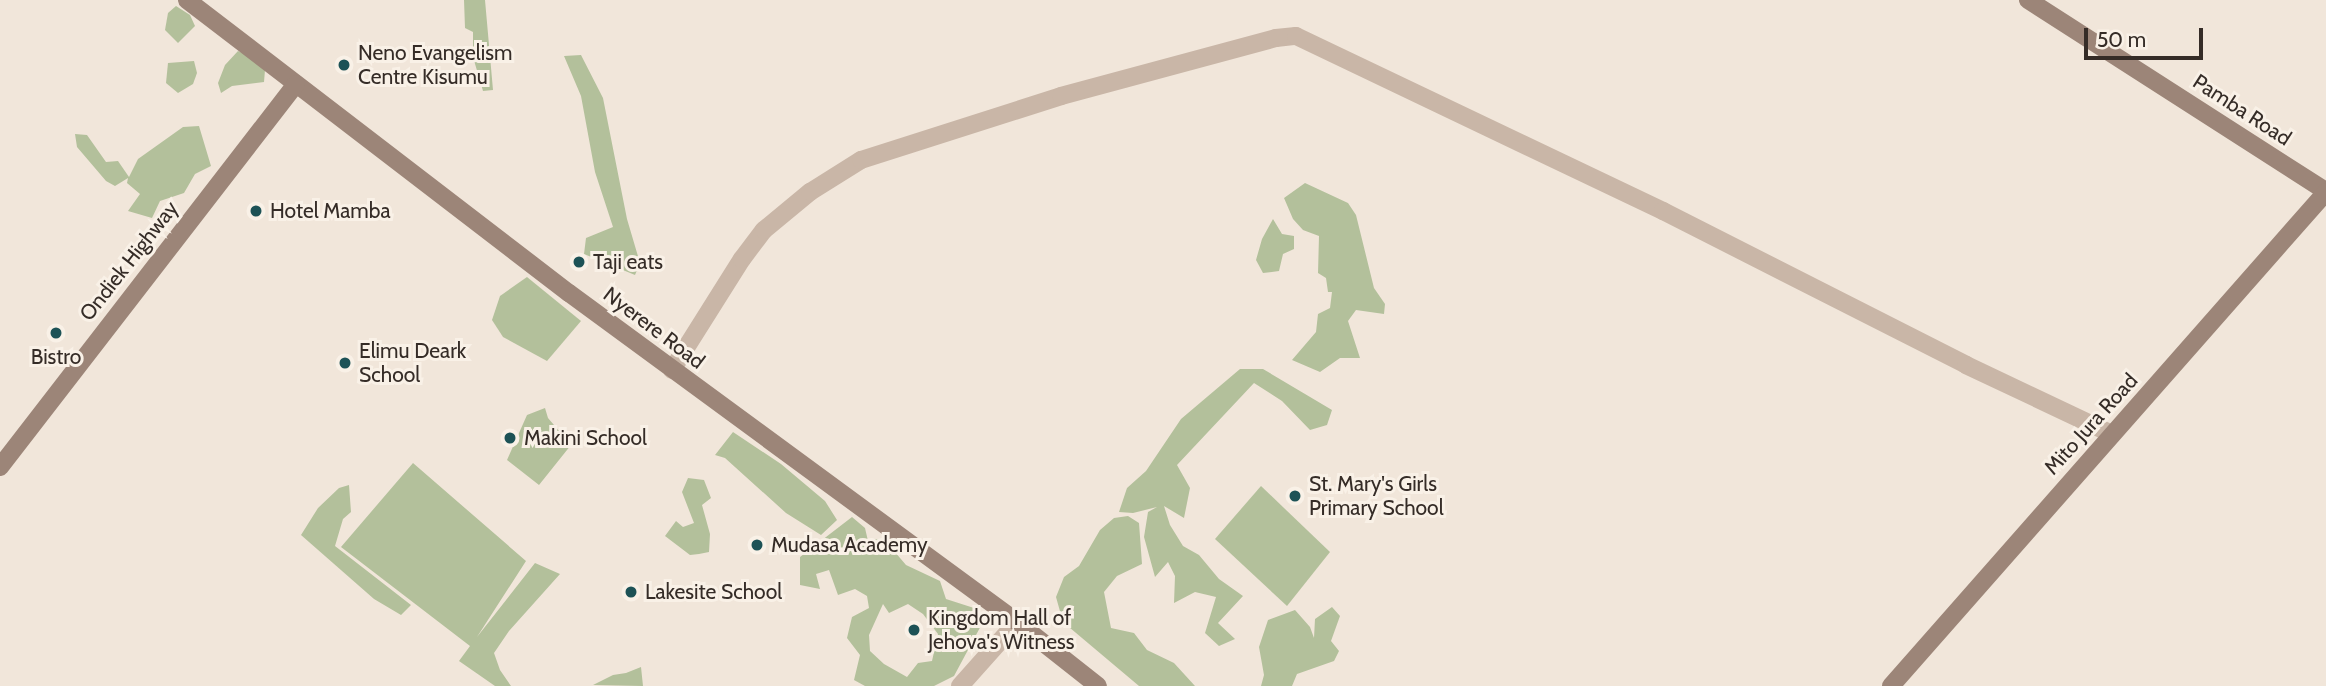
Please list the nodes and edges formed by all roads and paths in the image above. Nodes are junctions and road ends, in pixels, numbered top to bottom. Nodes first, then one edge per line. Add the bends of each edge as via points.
1 (187, 0) edge
2 (2028, 0) edge
3 (296, 84) junction
4 (2326, 192) edge
5 (672, 370) junction
6 (2112, 433) junction
7 (0, 467) edge
8 (1017, 622) junction
9 (960, 686) edge
10 (1098, 686) edge
11 (1891, 686) edge

1 - 3 main road, Nyerere Road
2 - 4 main road, Pamba Road
3 - 5 main road, Nyerere Road
3 - 7 main road, Ondiek Highway
4 - 6 main road, Mito Jura Road
5 - 6 street via 764,230 810,192 861,160 1084,90 1296,36
5 - 8 main road, Nyerere Road
6 - 11 main road, Mito Jura Road
8 - 9 street
8 - 10 main road, Nyerere Road

